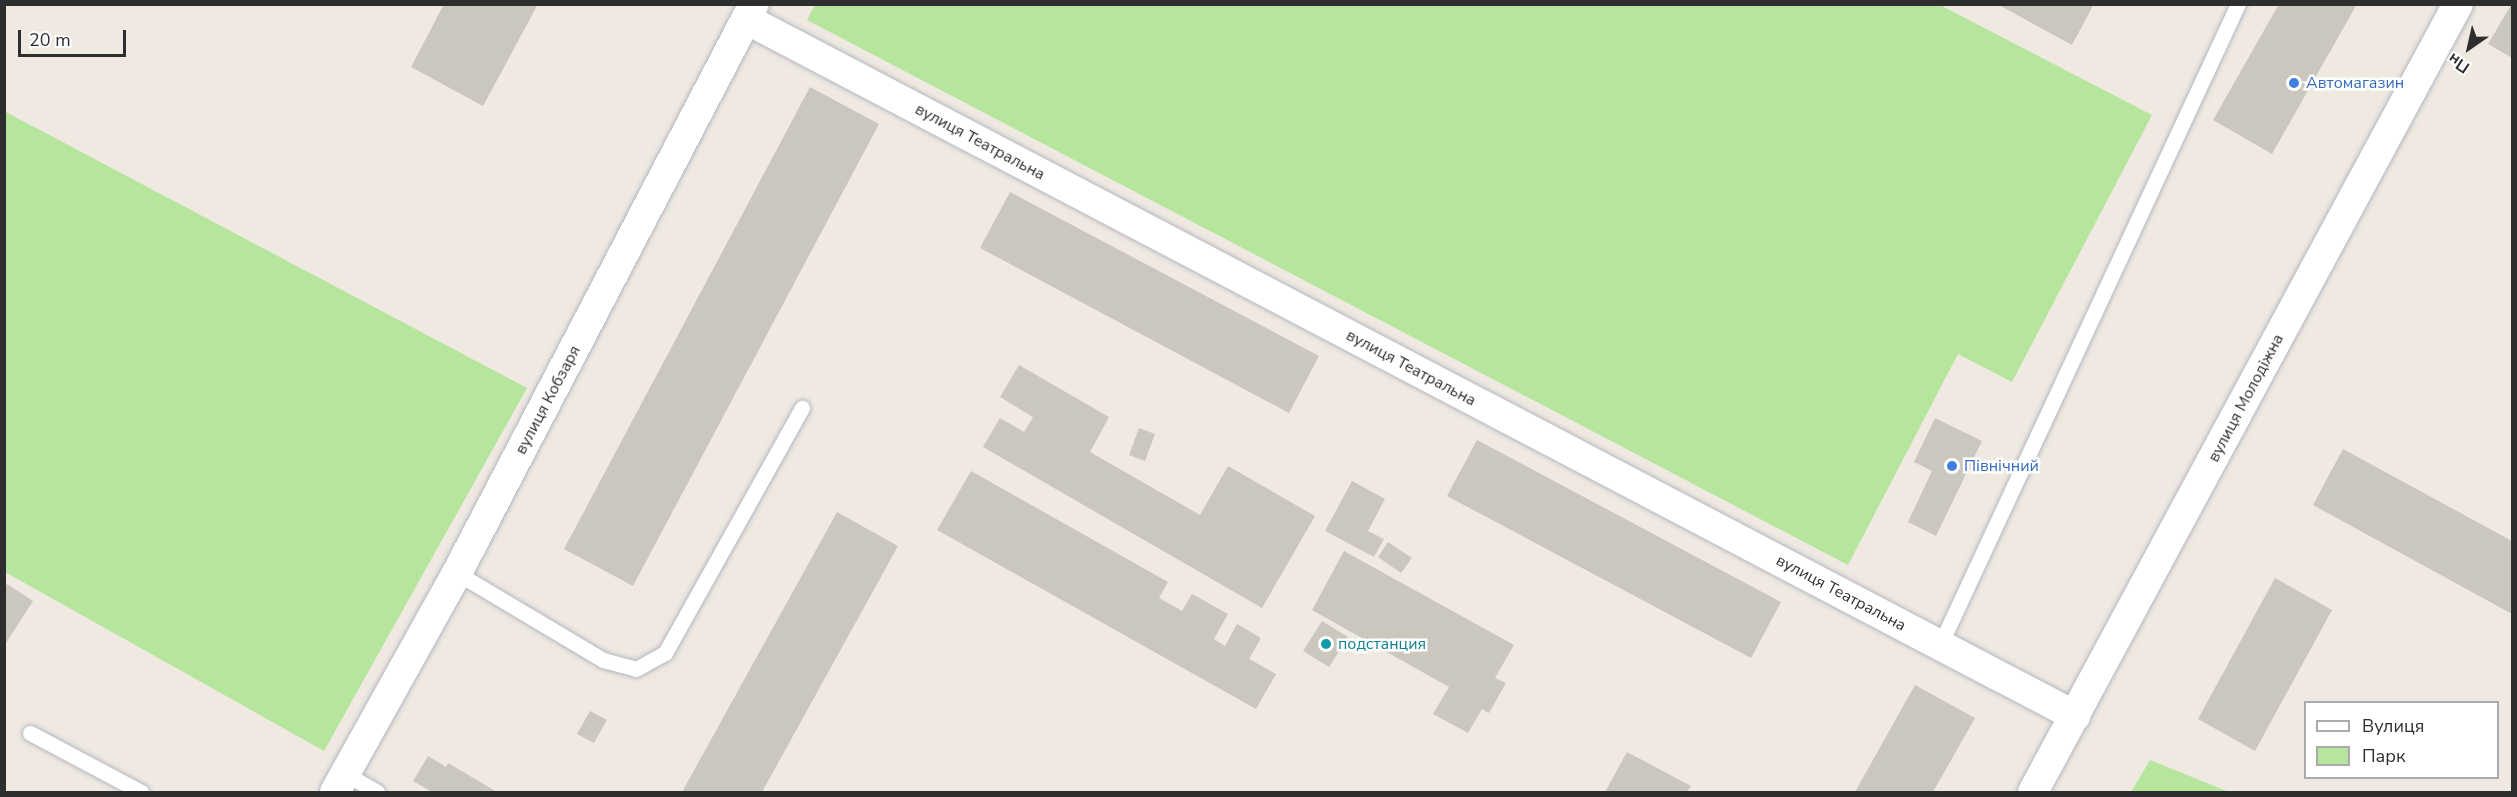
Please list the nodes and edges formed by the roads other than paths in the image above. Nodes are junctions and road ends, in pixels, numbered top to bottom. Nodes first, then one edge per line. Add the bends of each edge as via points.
1 (2238, 4) edge
2 (2458, 4) edge
3 (750, 12) edge
4 (802, 408) dead end
5 (457, 573) junction
6 (1940, 645) junction
7 (2075, 716) junction
8 (30, 733) dead end
9 (340, 783) edge
10 (141, 792) edge
11 (377, 792) edge
12 (2034, 792) edge

1 - 6 lane
2 - 7 street, вулиця Молодіжна
3 - 5 street, вулиця Кобзаря
3 - 6 street, вулиця Театральна
4 - 5 lane via 665,653 636,669 603,660
5 - 9 street, вулиця Кобзаря
6 - 7 street, вулиця Театральна
7 - 12 street, вулиця Молодіжна
8 - 10 lane
9 - 11 lane

